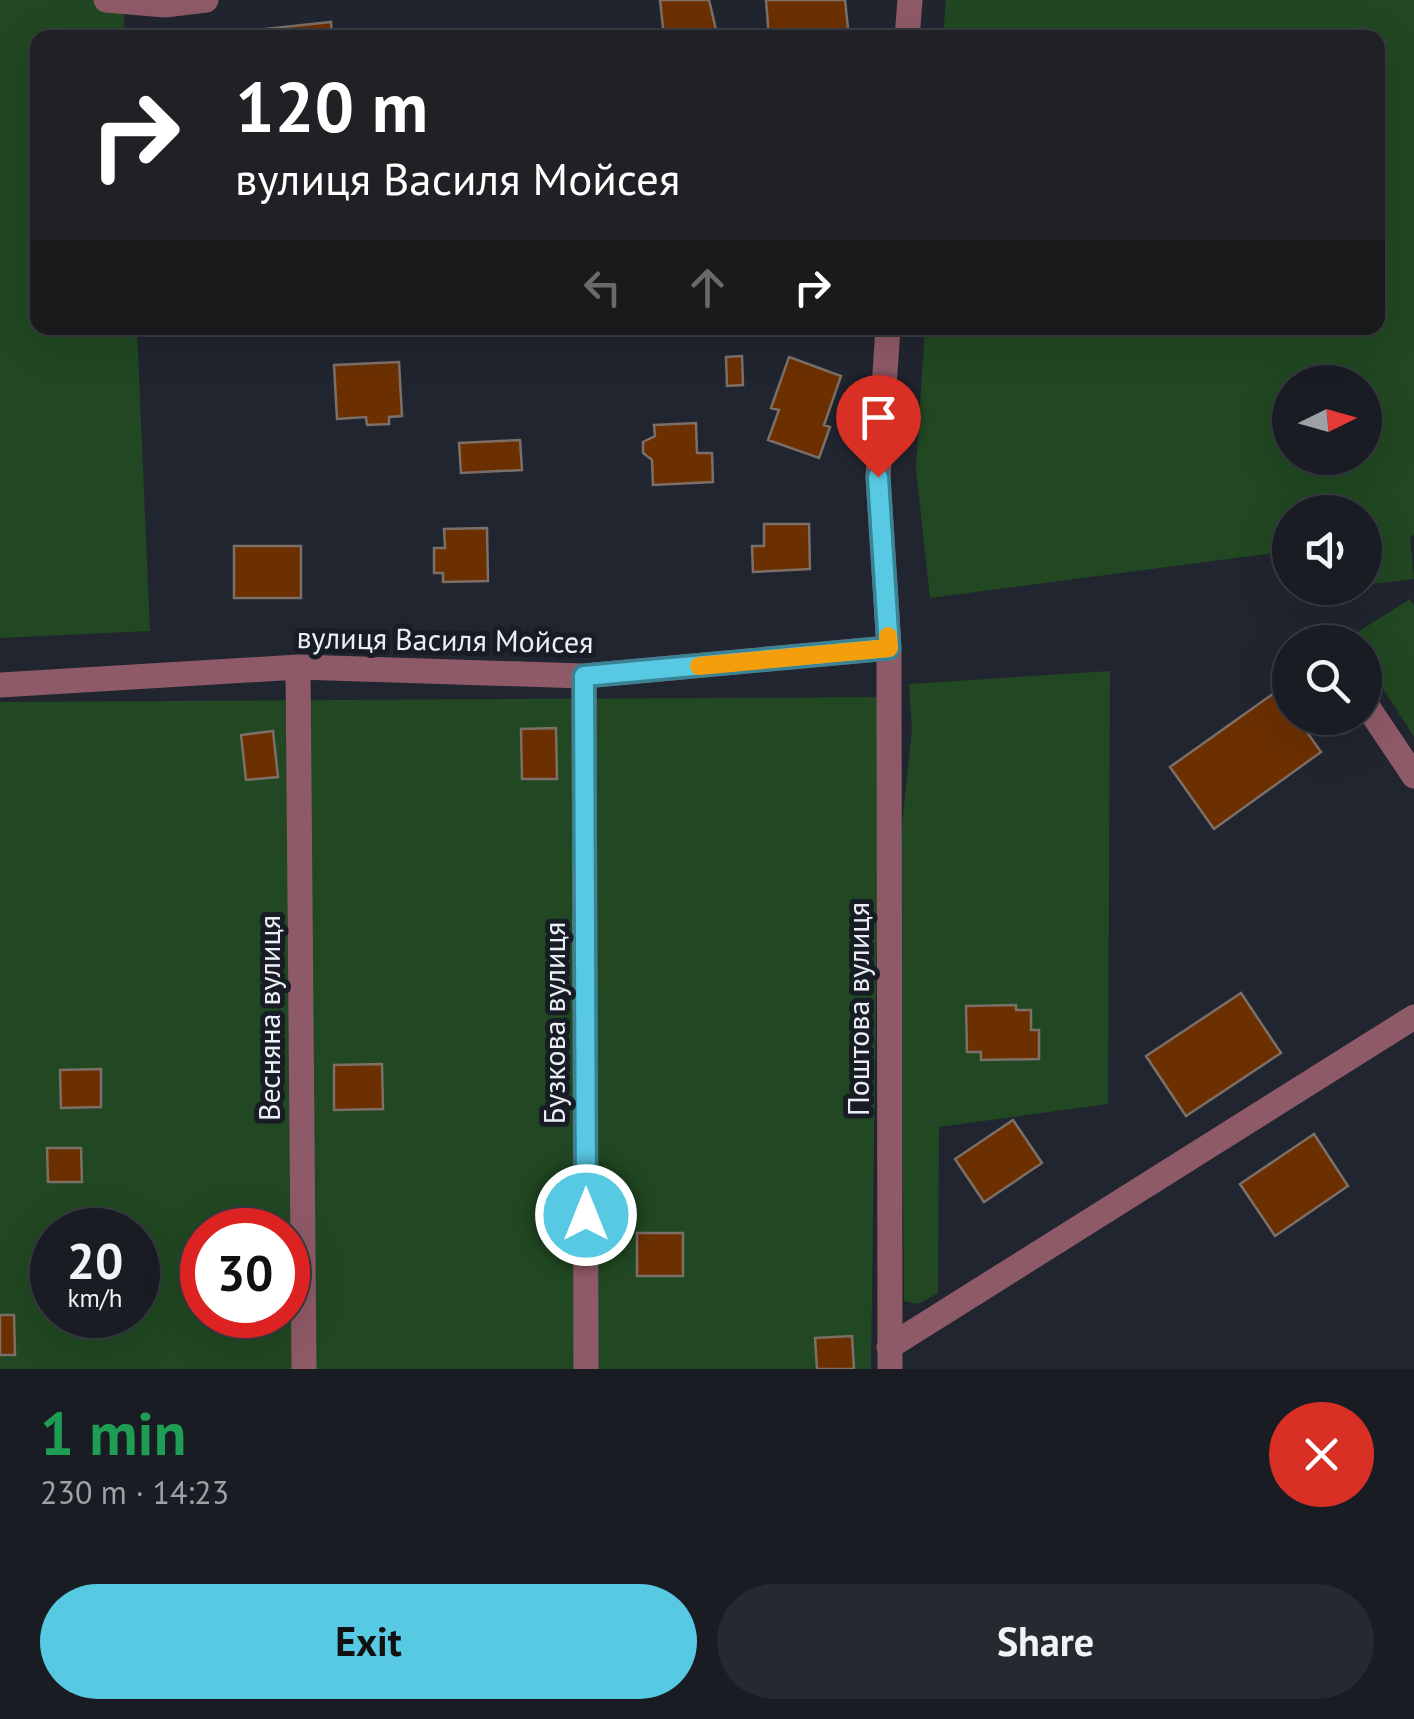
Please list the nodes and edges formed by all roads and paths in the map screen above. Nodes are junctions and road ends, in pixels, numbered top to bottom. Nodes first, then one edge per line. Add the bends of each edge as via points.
1 (106, 0) edge
2 (206, 0) edge
3 (910, 0) edge
4 (908, 30) edge
5 (888, 335) edge
6 (889, 648) junction
7 (298, 667) junction
8 (584, 676) junction
9 (0, 685) edge
10 (1382, 728) edge
11 (1414, 776) edge
12 (1414, 1016) edge
13 (889, 1358) edge
14 (304, 1369) edge
15 (586, 1369) edge

1 - 2 street
3 - 4 street
5 - 6 street, Поштова вулиця via 878,477
6 - 8 street, вулиця Василя Мойсея
6 - 13 street, Поштова вулиця
7 - 8 street, вулиця Василя Мойсея
7 - 9 street, вулиця Василя Мойсея
7 - 14 street, Весняна вулиця
8 - 15 street, Бузкова вулиця
10 - 11 street
12 - 13 street

